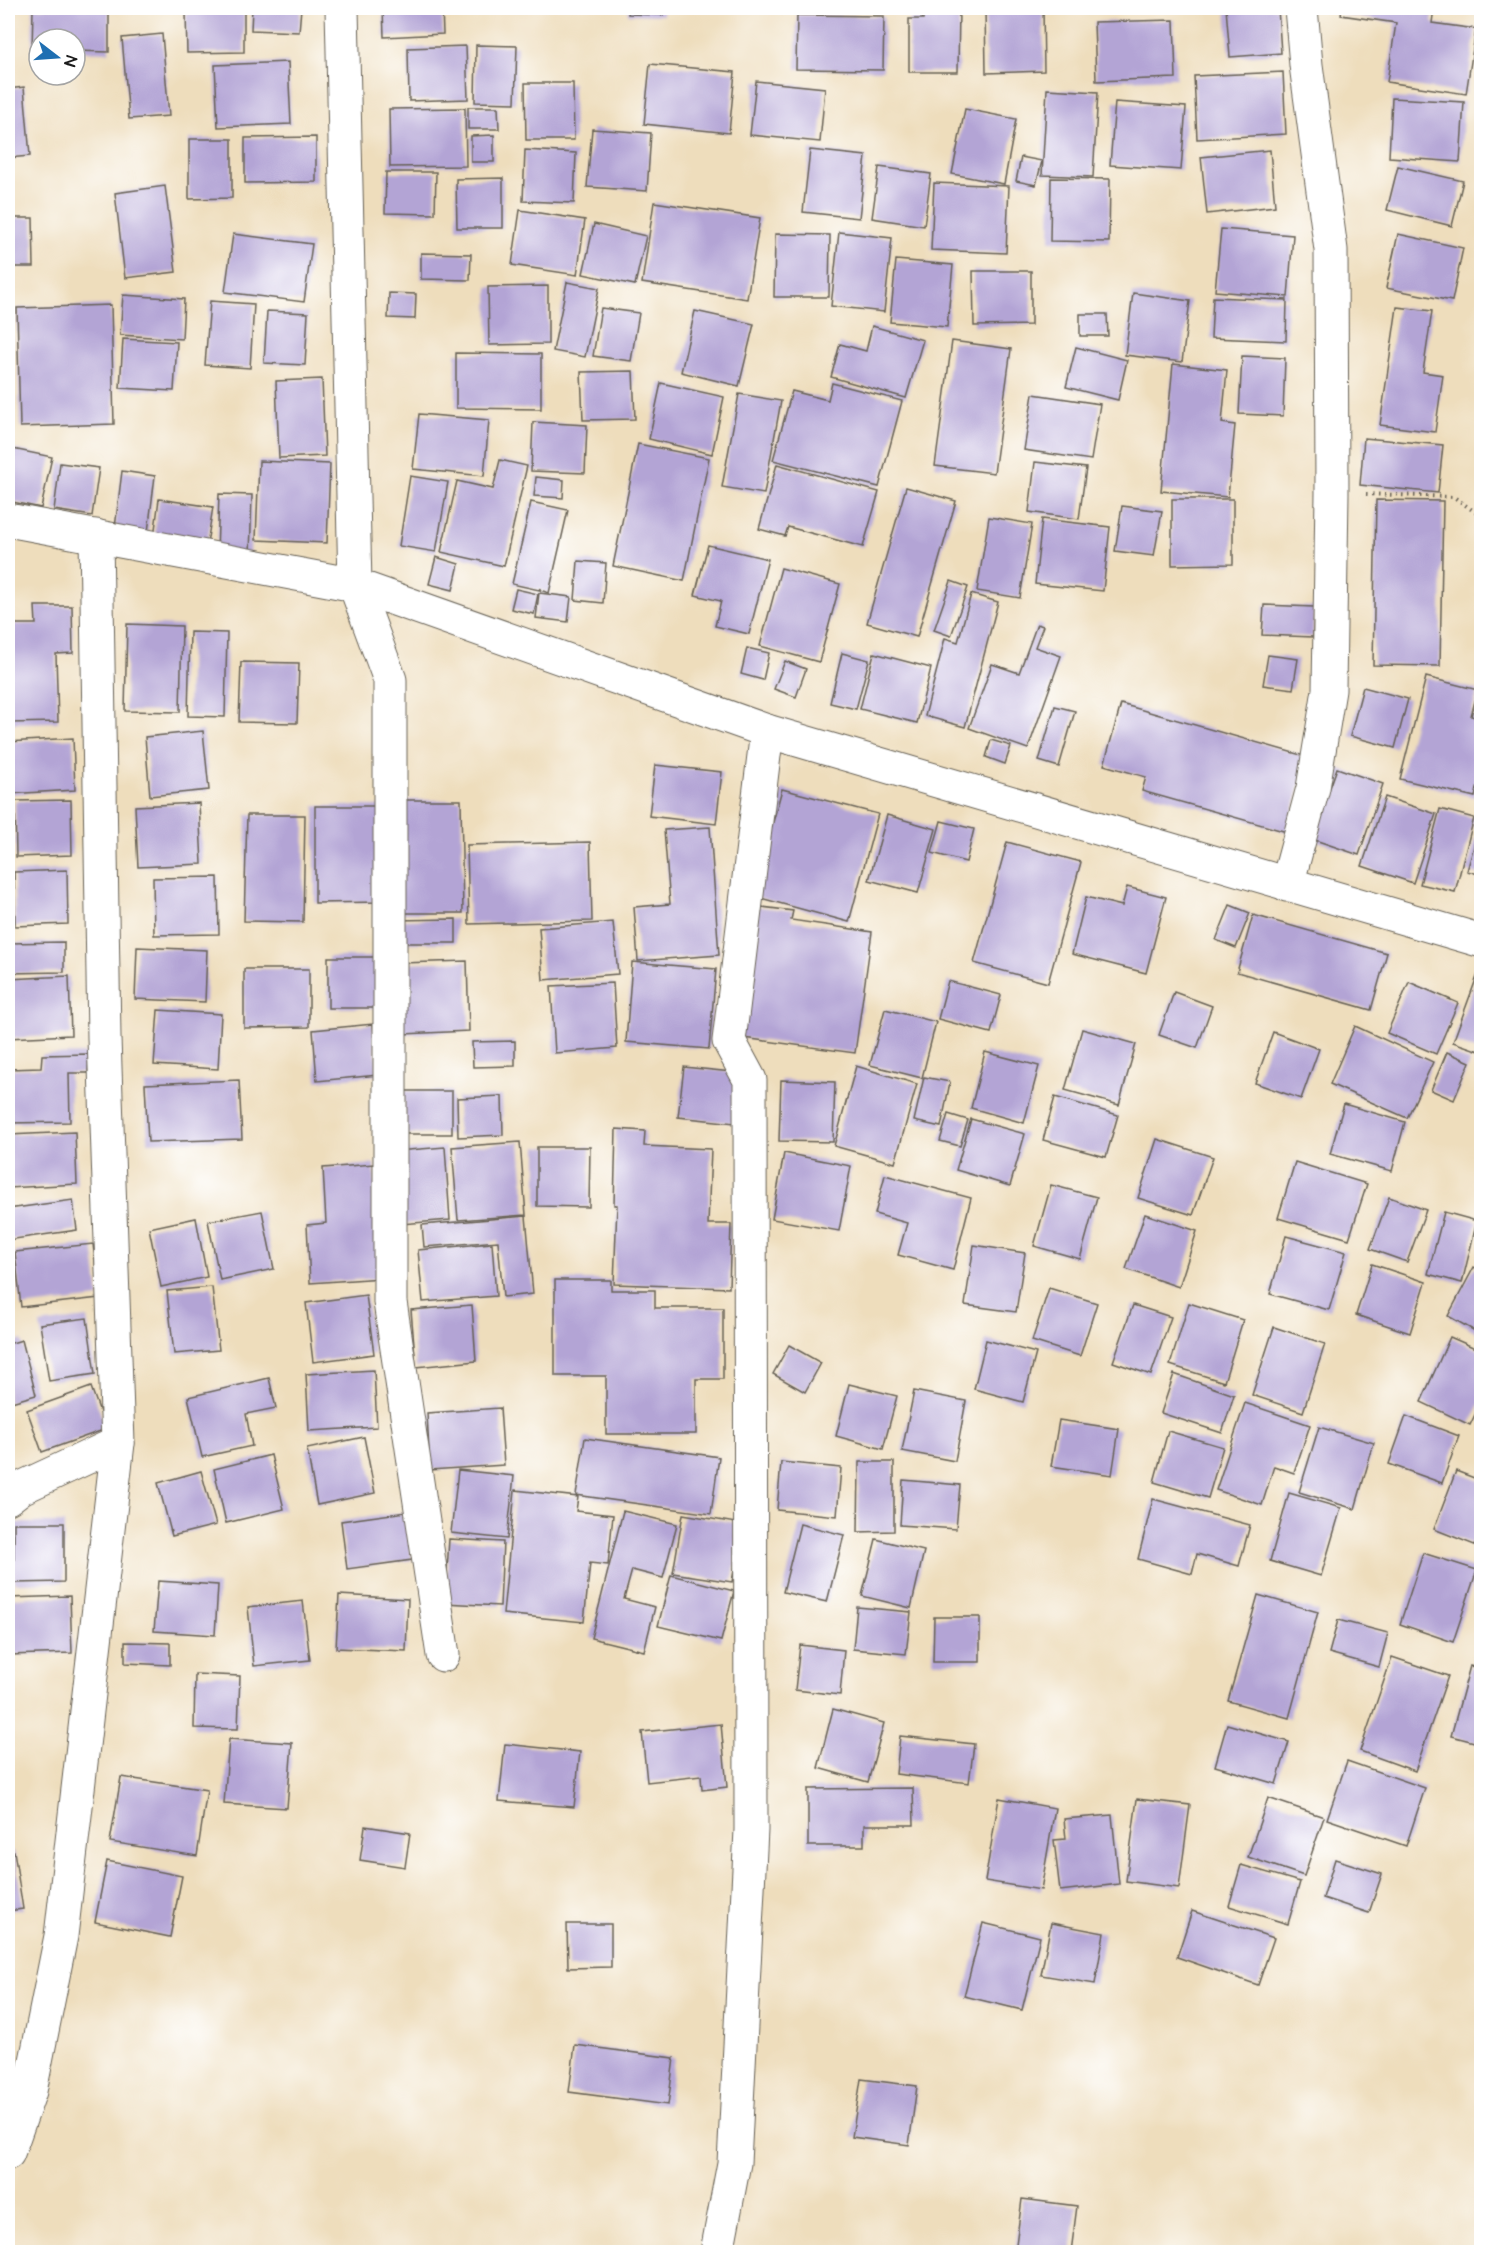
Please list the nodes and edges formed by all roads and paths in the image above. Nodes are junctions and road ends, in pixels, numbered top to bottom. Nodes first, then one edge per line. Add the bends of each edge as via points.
1 (342, 8) edge
2 (1301, 8) edge
3 (1332, 493) junction
4 (1482, 517) edge
5 (8, 520) edge
6 (96, 536) junction
7 (355, 585) junction
8 (767, 731) junction
9 (1287, 885) junction
10 (1482, 941) edge
11 (118, 1443) junction
12 (8, 1498) edge
13 (443, 1655) dead end
14 (8, 2153) edge
15 (717, 2253) edge

1 - 7 street
2 - 3 street via 1331,250
3 - 4 path via 1454,497
3 - 9 street via 1329,690 1313,789
5 - 6 street
6 - 7 street
6 - 11 street via 104,1038
7 - 8 street
7 - 13 street via 390,680 390,1302
8 - 9 street
8 - 15 street via 729,1041 750,1080 751,1830 734,2163
9 - 10 street
11 - 12 street via 21,1488
11 - 14 street via 61,1936 30,2091

